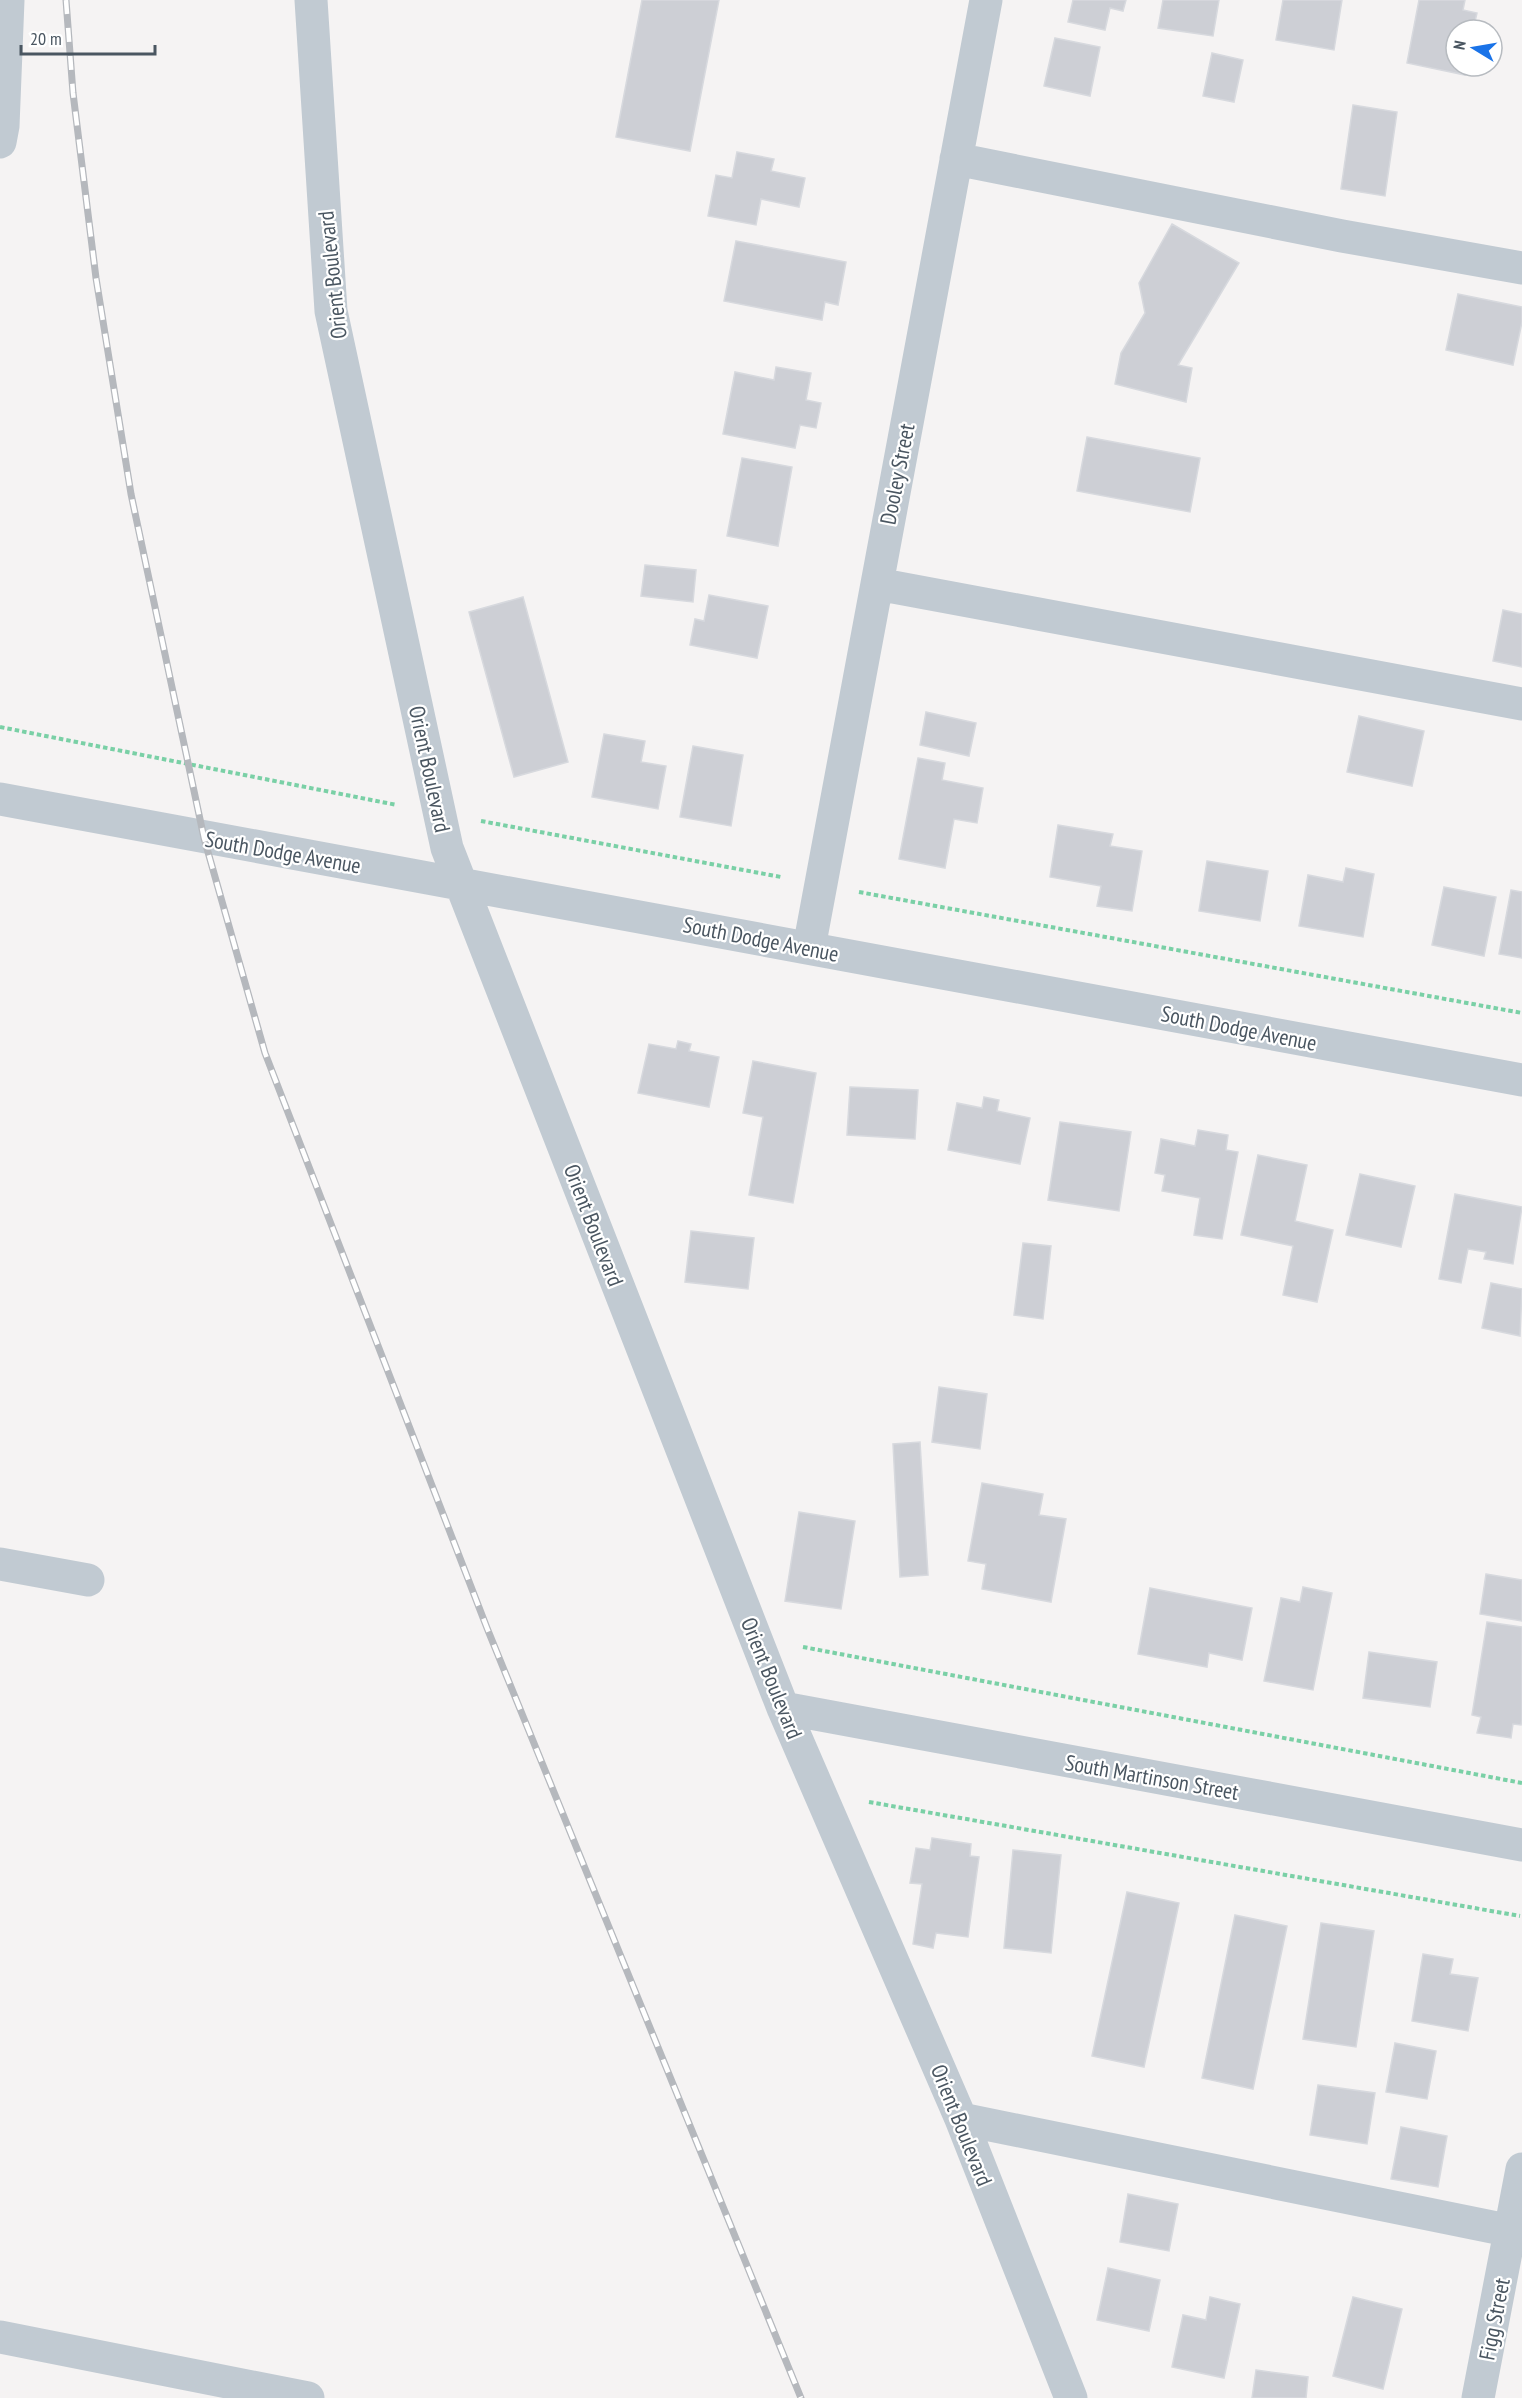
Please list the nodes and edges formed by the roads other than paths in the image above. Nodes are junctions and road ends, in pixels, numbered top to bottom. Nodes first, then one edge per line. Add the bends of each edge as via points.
1 (9, 0) edge
2 (311, 0) edge
3 (986, 0) edge
4 (0, 142) edge
5 (956, 159) junction
6 (1522, 268) edge
7 (877, 584) junction
8 (1522, 704) edge
9 (0, 799) edge
10 (459, 883) junction
11 (809, 948) junction
12 (1522, 1080) edge
13 (0, 1564) edge
14 (88, 1581) dead end
15 (783, 1708) junction
16 (1522, 1845) edge
17 (961, 2119) junction
18 (1522, 2169) edge
19 (1516, 2232) edge
20 (0, 2337) edge
21 (308, 2398) edge
22 (1071, 2398) edge
23 (1478, 2398) edge

1 - 4 street
2 - 10 street, Orient Boulevard via 332,311 439,813
3 - 5 street, Dooley Street
5 - 6 street
5 - 7 street, Dooley Street
7 - 8 street
7 - 11 street, Dooley Street
9 - 10 street, South Dodge Avenue
10 - 11 street, South Dodge Avenue
10 - 15 street, Orient Boulevard
11 - 12 street, South Dodge Avenue
13 - 14 street
15 - 16 street, South Martinson Street
15 - 17 street, Orient Boulevard
17 - 19 street
17 - 22 street, Orient Boulevard
18 - 19 street, Figg Street
19 - 23 street, Figg Street
20 - 21 street

